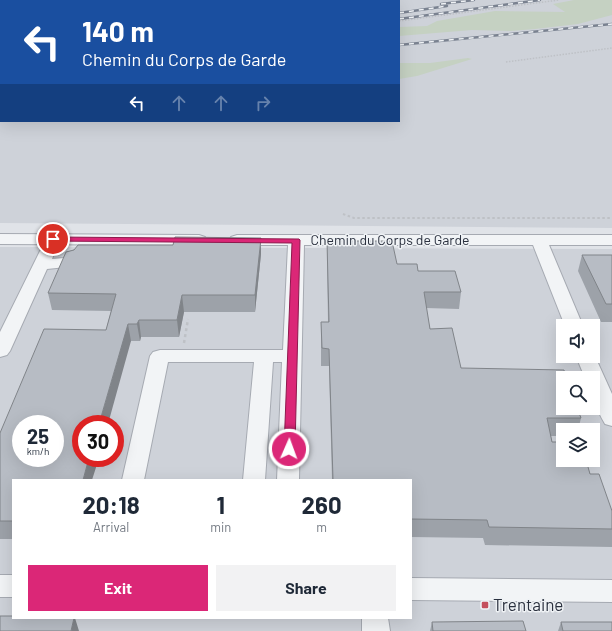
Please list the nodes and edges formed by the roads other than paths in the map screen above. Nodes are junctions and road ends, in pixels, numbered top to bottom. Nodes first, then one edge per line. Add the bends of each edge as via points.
1 (0, 238) edge
2 (53, 239) junction
3 (178, 240) junction
4 (296, 240) junction
5 (539, 240) junction
6 (612, 240) edge
7 (41, 264) junction
8 (571, 319) edge
9 (0, 351) edge
10 (264, 356) junction
11 (292, 356) junction
12 (589, 363) edge
13 (612, 419) edge
14 (133, 479) edge
15 (254, 479) edge
16 (288, 479) edge
17 (0, 586) edge
18 (12, 586) edge
19 (412, 589) edge
20 (612, 591) edge
21 (375, 619) edge
22 (376, 631) edge

1 - 2 street, Chemin du Corps de Garde
2 - 3 street, Chemin du Corps de Garde
2 - 7 street
3 - 4 street, Chemin du Corps de Garde
3 - 7 street via 175,250 84,252 72,256 70,263
4 - 5 street, Chemin du Corps de Garde
4 - 11 street
5 - 6 street, Chemin du Corps de Garde
5 - 8 street
7 - 9 street
10 - 11 street
10 - 14 street via 160,356
10 - 15 street
11 - 16 street
12 - 13 street
17 - 18 street
19 - 20 street
21 - 22 street

